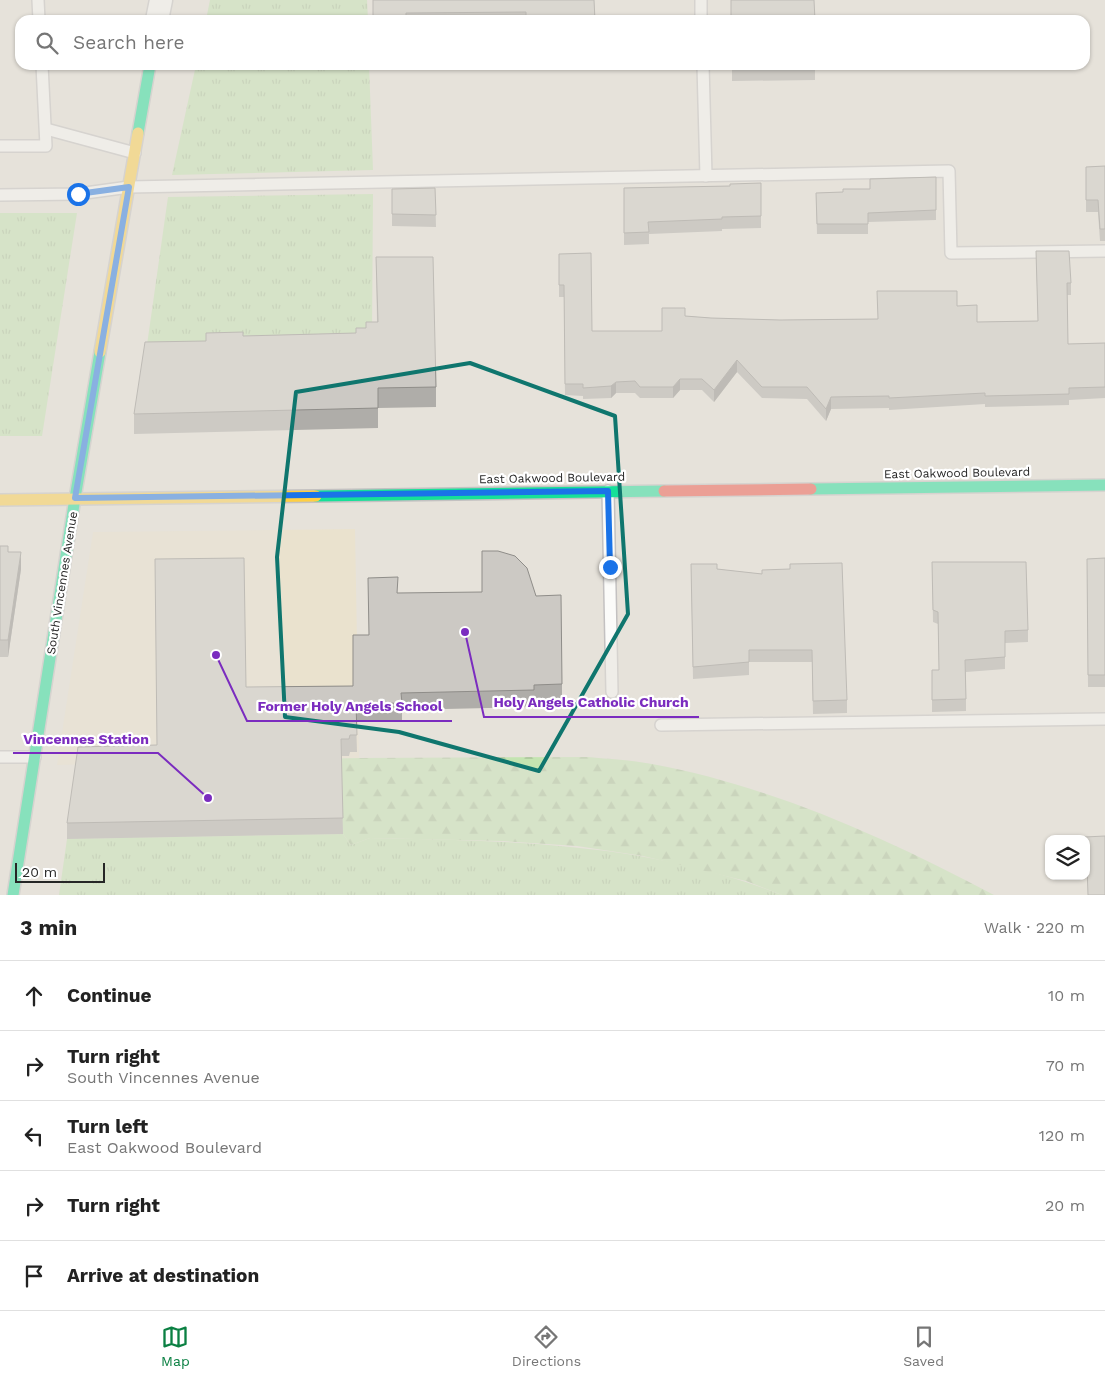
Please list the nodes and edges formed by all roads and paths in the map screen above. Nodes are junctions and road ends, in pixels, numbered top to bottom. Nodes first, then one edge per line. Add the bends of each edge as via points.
1 (38, 0) edge
2 (161, 0) edge
3 (701, 0) edge
4 (39, 15) edge
5 (158, 15) edge
6 (701, 15) edge
7 (42, 70) edge
8 (149, 70) edge
9 (703, 70) edge
10 (46, 129) junction
11 (0, 146) edge
12 (135, 153) junction
13 (706, 176) junction
14 (129, 187) junction
15 (0, 195) edge
16 (1105, 251) edge
17 (1105, 485) edge
18 (608, 491) junction
19 (75, 498) junction
20 (0, 500) edge
21 (612, 692) dead end
22 (1105, 719) edge
23 (661, 725) dead end
24 (0, 757) edge
25 (35, 757) junction
26 (13, 895) edge

1 - 4 lane
2 - 5 street
3 - 6 lane
7 - 10 lane
8 - 12 street, South Vincennes Avenue
9 - 13 lane
10 - 11 lane via 46,146
10 - 12 lane
12 - 14 street, South Vincennes Avenue
13 - 14 lane
13 - 16 lane via 949,171 951,253
14 - 15 lane via 78,194
14 - 19 street, South Vincennes Avenue
17 - 18 street, East Oakwood Boulevard
18 - 19 street, East Oakwood Boulevard
18 - 21 lane
19 - 20 street, East Oakwood Boulevard
19 - 25 street, South Vincennes Avenue
22 - 23 lane
24 - 25 lane
25 - 26 street, South Vincennes Avenue

